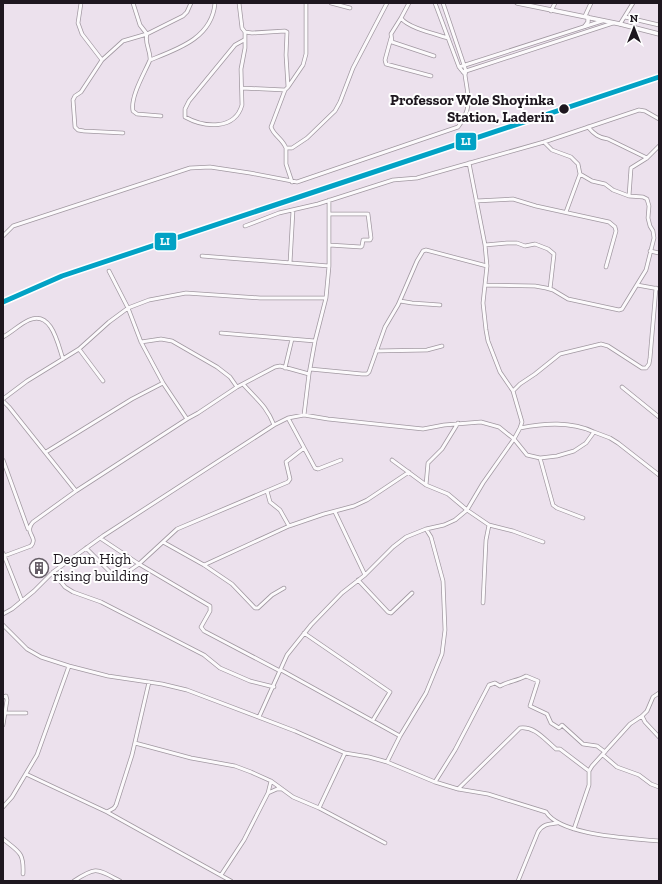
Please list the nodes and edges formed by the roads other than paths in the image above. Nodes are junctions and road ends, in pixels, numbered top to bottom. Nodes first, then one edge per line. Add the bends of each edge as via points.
1 (81, 3) edge
2 (133, 3) edge
3 (191, 3) edge
4 (215, 3) edge
5 (239, 3) edge
6 (306, 3) edge
7 (331, 3) edge
8 (387, 3) edge
9 (409, 3) edge
10 (435, 3) edge
11 (443, 3) edge
12 (517, 3) edge
13 (555, 3) edge
14 (591, 3) edge
15 (633, 3) edge
16 (527, 4) edge
17 (350, 8) dead end
18 (551, 10) junction
19 (586, 17) junction
20 (625, 17) junction
21 (401, 18) junction
22 (604, 20) junction
23 (614, 22) junction
24 (620, 24) junction
25 (659, 25) edge
26 (585, 26) junction
27 (577, 29) junction
28 (245, 32) junction
29 (148, 34) junction
30 (579, 34) junction
31 (659, 34) edge
32 (391, 38) junction
33 (448, 38) junction
34 (244, 40) junction
35 (434, 56) dead end
36 (102, 60) junction
37 (150, 60) junction
38 (464, 65) junction
39 (459, 67) junction
40 (464, 73) junction
41 (431, 76) dead end
42 (288, 87) junction
43 (242, 88) junction
44 (284, 90) junction
45 (161, 116) dead end
46 (659, 119) edge
47 (588, 127) junction
48 (123, 133) dead end
49 (544, 142) junction
50 (659, 146) edge
51 (286, 148) junction
52 (647, 158) junction
53 (469, 163) junction
54 (580, 174) junction
55 (292, 182) junction
56 (629, 196) junction
57 (329, 200) junction
58 (476, 201) junction
59 (293, 210) junction
60 (566, 212) junction
61 (330, 214) junction
62 (245, 226) dead end
63 (3, 236) edge
64 (329, 245) junction
65 (484, 245) junction
66 (650, 251) junction
67 (659, 253) edge
68 (202, 256) dead end
69 (290, 263) junction
70 (329, 266) junction
71 (487, 266) junction
72 (606, 267) dead end
73 (109, 271) dead end
74 (486, 285) junction
75 (637, 285) junction
76 (550, 289) junction
77 (658, 289) edge
78 (326, 298) junction
79 (400, 301) junction
80 (440, 305) dead end
81 (128, 308) junction
82 (221, 333) dead end
83 (3, 338) edge
84 (292, 340) junction
85 (315, 341) junction
86 (141, 342) junction
87 (442, 346) dead end
88 (79, 349) junction
89 (376, 351) junction
90 (63, 359) junction
91 (285, 368) junction
92 (310, 369) junction
93 (309, 374) junction
94 (103, 381) dead end
95 (162, 383) junction
96 (243, 384) junction
97 (237, 386) junction
98 (622, 387) dead end
99 (513, 391) junction
100 (3, 400) edge
101 (304, 415) junction
102 (659, 416) edge
103 (288, 418) junction
104 (187, 419) junction
105 (458, 423) junction
106 (274, 425) junction
107 (520, 428) junction
108 (594, 432) junction
109 (514, 439) junction
110 (304, 448) junction
111 (46, 452) junction
112 (540, 458) junction
113 (3, 460) edge
114 (341, 460) dead end
115 (392, 460) dead end
116 (409, 472) junction
117 (659, 475) edge
118 (426, 485) junction
119 (268, 490) junction
120 (76, 491) junction
121 (467, 510) junction
122 (335, 512) junction
123 (583, 518) dead end
124 (489, 525) junction
125 (289, 526) junction
126 (426, 529) junction
127 (29, 531) junction
128 (100, 538) junction
129 (164, 542) junction
130 (543, 542) dead end
131 (86, 548) junction
132 (4, 555) edge
133 (139, 564) junction
134 (204, 565) junction
135 (53, 572) junction
136 (365, 575) junction
137 (358, 580) junction
138 (284, 588) dead end
139 (412, 593) dead end
140 (22, 601) junction
141 (483, 603) dead end
142 (3, 614) edge
143 (3, 625) edge
144 (304, 633) junction
145 (69, 666) junction
146 (280, 670) junction
147 (149, 682) junction
148 (274, 687) junction
149 (659, 693) edge
150 (3, 697) edge
151 (4, 713) edge
152 (26, 713) dead end
153 (642, 716) junction
154 (259, 717) junction
155 (373, 720) junction
156 (3, 725) edge
157 (400, 736) junction
158 (659, 737) edge
159 (135, 743) junction
160 (345, 753) junction
161 (604, 754) junction
162 (387, 762) junction
163 (589, 771) junction
164 (26, 774) junction
165 (271, 781) junction
166 (435, 782) junction
167 (659, 787) edge
168 (282, 789) junction
169 (458, 789) junction
170 (268, 793) junction
171 (3, 807) edge
172 (319, 808) junction
173 (108, 812) junction
174 (557, 822) junction
175 (574, 829) junction
176 (3, 839) edge
177 (659, 841) edge
178 (385, 843) dead end
179 (23, 874) dead end
180 (221, 875) junction
181 (74, 881) edge
182 (120, 881) edge
183 (231, 881) edge
184 (518, 881) edge

1 - 36 street via 78,23 82,34
2 - 29 street via 140,25
3 - 29 street via 183,16
4 - 37 street via 209,23 198,38
5 - 28 street via 242,28
6 - 42 street via 306,54 303,65
7 - 17 street
8 - 51 street via 353,68 335,111 297,145
9 - 21 street
10 - 33 street
11 - 38 street
12 - 16 street
13 - 18 street
14 - 19 street
15 - 20 street
16 - 18 street
18 - 19 street
19 - 22 street
19 - 26 street via 588,22
20 - 24 street
20 - 25 street
21 - 32 street
21 - 33 street via 416,27
22 - 23 street
22 - 26 street
23 - 24 street
23 - 30 street
24 - 31 street
26 - 27 street
27 - 30 street
27 - 38 street
28 - 34 street
28 - 42 street via 287,32
29 - 36 street via 123,41
29 - 37 street via 146,42
30 - 40 street
32 - 35 street via 392,42
32 - 41 street via 386,64
33 - 39 street
34 - 43 street
34 - 43 street via 235,45 189,101 185,117 206,123 230,122 241,109
36 - 48 street via 81,92 74,96 75,127 78,130
37 - 45 street via 134,96 132,107 137,114
38 - 39 street
38 - 40 street
39 - 40 street
40 - 55 street via 469,104 465,118 458,127
42 - 44 street
43 - 44 street
44 - 51 street via 271,127 284,141
46 - 47 street via 639,110
47 - 49 street
47 - 52 street via 601,138
49 - 53 street
49 - 54 street via 552,150 576,161
50 - 52 street
51 - 55 street via 286,164
52 - 56 street via 631,168
53 - 57 street via 417,178 393,180
53 - 58 street
54 - 56 street
54 - 60 street
55 - 63 street via 250,173 190,168 13,226
56 - 66 street via 647,199 648,218 654,238
57 - 59 street
57 - 61 street
58 - 60 street via 513,199
58 - 65 street
59 - 62 street
59 - 69 street
60 - 72 street via 609,222 615,227
61 - 64 street
61 - 64 street via 368,214 371,238 363,240 361,248
64 - 70 street
65 - 71 street
65 - 76 street via 535,244 548,249 554,254
66 - 67 street
66 - 75 street via 646,270
68 - 69 street
69 - 70 street
70 - 78 street
71 - 74 street
71 - 79 street via 423,251
73 - 81 street
74 - 76 street via 535,286
74 - 99 street via 483,303 488,341 500,372
75 - 76 street via 625,306 619,310 568,299
75 - 77 street
77 - 99 street via 650,358 646,368 601,344 560,354
78 - 81 street via 260,298 186,293 149,300
78 - 85 street
79 - 80 street
79 - 89 street via 385,327
81 - 86 street
81 - 88 street
82 - 84 street
83 - 90 street via 28,320 40,318 55,332
84 - 85 street
84 - 91 street
85 - 92 street
86 - 95 street
86 - 97 street via 160,339 172,341 218,367
87 - 89 street via 427,350
88 - 90 street
88 - 94 street
89 - 92 street via 367,374
90 - 100 street via 27,381
91 - 93 street
91 - 96 street via 275,367
92 - 93 street
93 - 101 street
95 - 104 street
95 - 111 street
96 - 97 street
96 - 106 street via 265,407
97 - 104 street
98 - 102 street
99 - 107 street via 522,422
100 - 111 street
101 - 103 street
101 - 105 street via 423,429
103 - 106 street
103 - 110 street
104 - 120 street
105 - 109 street via 481,422 495,425
105 - 118 street via 442,449 428,463
106 - 128 street
107 - 108 street via 553,424 577,426
107 - 109 street
108 - 112 street via 586,443 574,451
108 - 117 street via 618,443
109 - 112 street via 527,455
109 - 121 street
110 - 114 street via 315,468
110 - 119 street via 286,462 290,479 288,482
111 - 120 street
112 - 123 street via 553,505
113 - 127 street
115 - 116 street
116 - 118 street
116 - 122 street via 367,500
118 - 121 street via 448,494
119 - 125 street via 270,502 280,510
119 - 129 street via 177,529
120 - 127 street via 33,522
121 - 124 street
121 - 126 street via 455,520
122 - 125 street
122 - 136 street
124 - 130 street
124 - 141 street
125 - 134 street
126 - 136 street via 406,537
126 - 157 street via 432,537 443,581 445,630 442,654 426,693
127 - 132 street via 34,539 31,546
128 - 131 street
128 - 133 street
129 - 133 street
129 - 134 street
131 - 133 street via 117,577
131 - 135 street
132 - 140 street
133 - 146 street via 210,606 201,629
134 - 138 street via 232,584 255,608
135 - 140 street
135 - 148 street via 65,587 73,592 101,602 204,655 220,668 250,681
136 - 137 street
137 - 139 street via 391,613
137 - 144 street
140 - 142 street
143 - 145 street via 27,649 41,657
144 - 146 street via 287,655
144 - 155 street via 390,692
145 - 147 street via 108,676
145 - 164 street via 37,755
146 - 148 street
146 - 155 street
147 - 154 street via 187,690
147 - 159 street
148 - 154 street
149 - 153 street via 653,697
150 - 151 street via 6,696 7,700
151 - 152 street
151 - 156 street
153 - 158 street
153 - 161 street via 630,724
154 - 160 street
155 - 157 street
157 - 162 street
159 - 165 street via 190,758 235,766
159 - 173 street via 116,805
160 - 162 street
160 - 172 street
161 - 163 street
161 - 166 street via 597,746 583,744 562,725 559,728 551,723 548,714 530,706 538,681 526,676 500,686 495,683 489,685
161 - 167 street via 617,767
162 - 166 street
163 - 169 street via 532,729 520,728
163 - 175 street via 589,785
164 - 171 street
164 - 173 street
165 - 168 street
165 - 170 street
166 - 169 street
168 - 170 street
168 - 172 street via 293,797
169 - 174 street via 488,794 546,812
170 - 180 street via 244,840
172 - 178 street
173 - 180 street
174 - 175 street
174 - 184 street via 541,827
175 - 177 street
176 - 179 street via 23,858
180 - 183 street
181 - 182 street via 95,870

